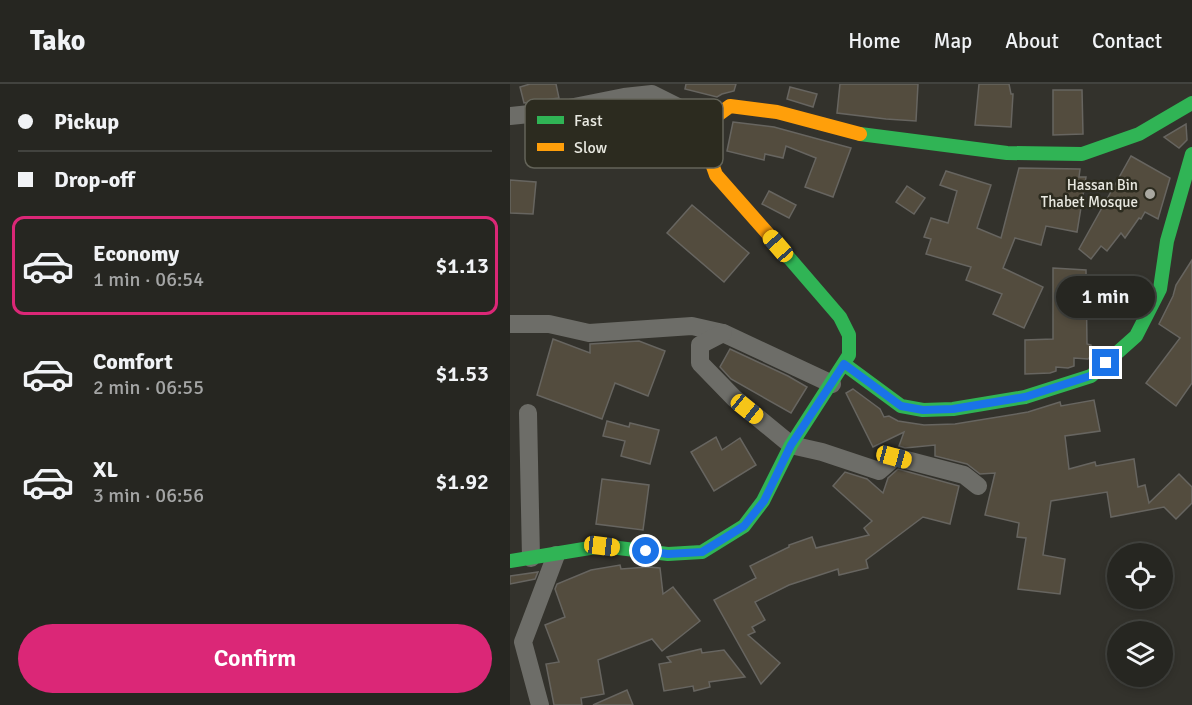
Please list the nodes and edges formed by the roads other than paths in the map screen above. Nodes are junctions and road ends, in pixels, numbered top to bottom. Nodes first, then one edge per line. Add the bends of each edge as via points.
1 (614, 99) edge
2 (662, 99) edge
3 (1192, 104) edge
4 (723, 111) edge
5 (525, 114) edge
6 (510, 116) edge
7 (1192, 154) edge
8 (714, 168) edge
9 (510, 324) edge
10 (723, 333) junction
11 (844, 364) junction
12 (832, 384) junction
13 (528, 413) dead end
14 (791, 445) junction
15 (978, 486) dead end
16 (556, 555) junction
17 (531, 558) junction
18 (510, 561) edge
19 (540, 705) edge

1 - 2 street via 652,94
3 - 4 street via 1139,134 1082,154 1007,153 852,133 777,112 730,106
5 - 6 street
7 - 11 street via 1167,241 1160,289 1136,336 1090,376 1025,397 923,410 901,406
8 - 11 street via 840,317 849,335 849,355
9 - 10 street via 549,324 589,333 692,326
10 - 12 street
10 - 14 street via 700,345 700,363 734,398
11 - 12 street
12 - 14 street
13 - 17 street
14 - 15 street via 879,471 894,457 964,475
14 - 16 street via 764,501 744,526 702,552 668,554 602,546
16 - 17 street
16 - 19 street via 523,642
17 - 18 street

